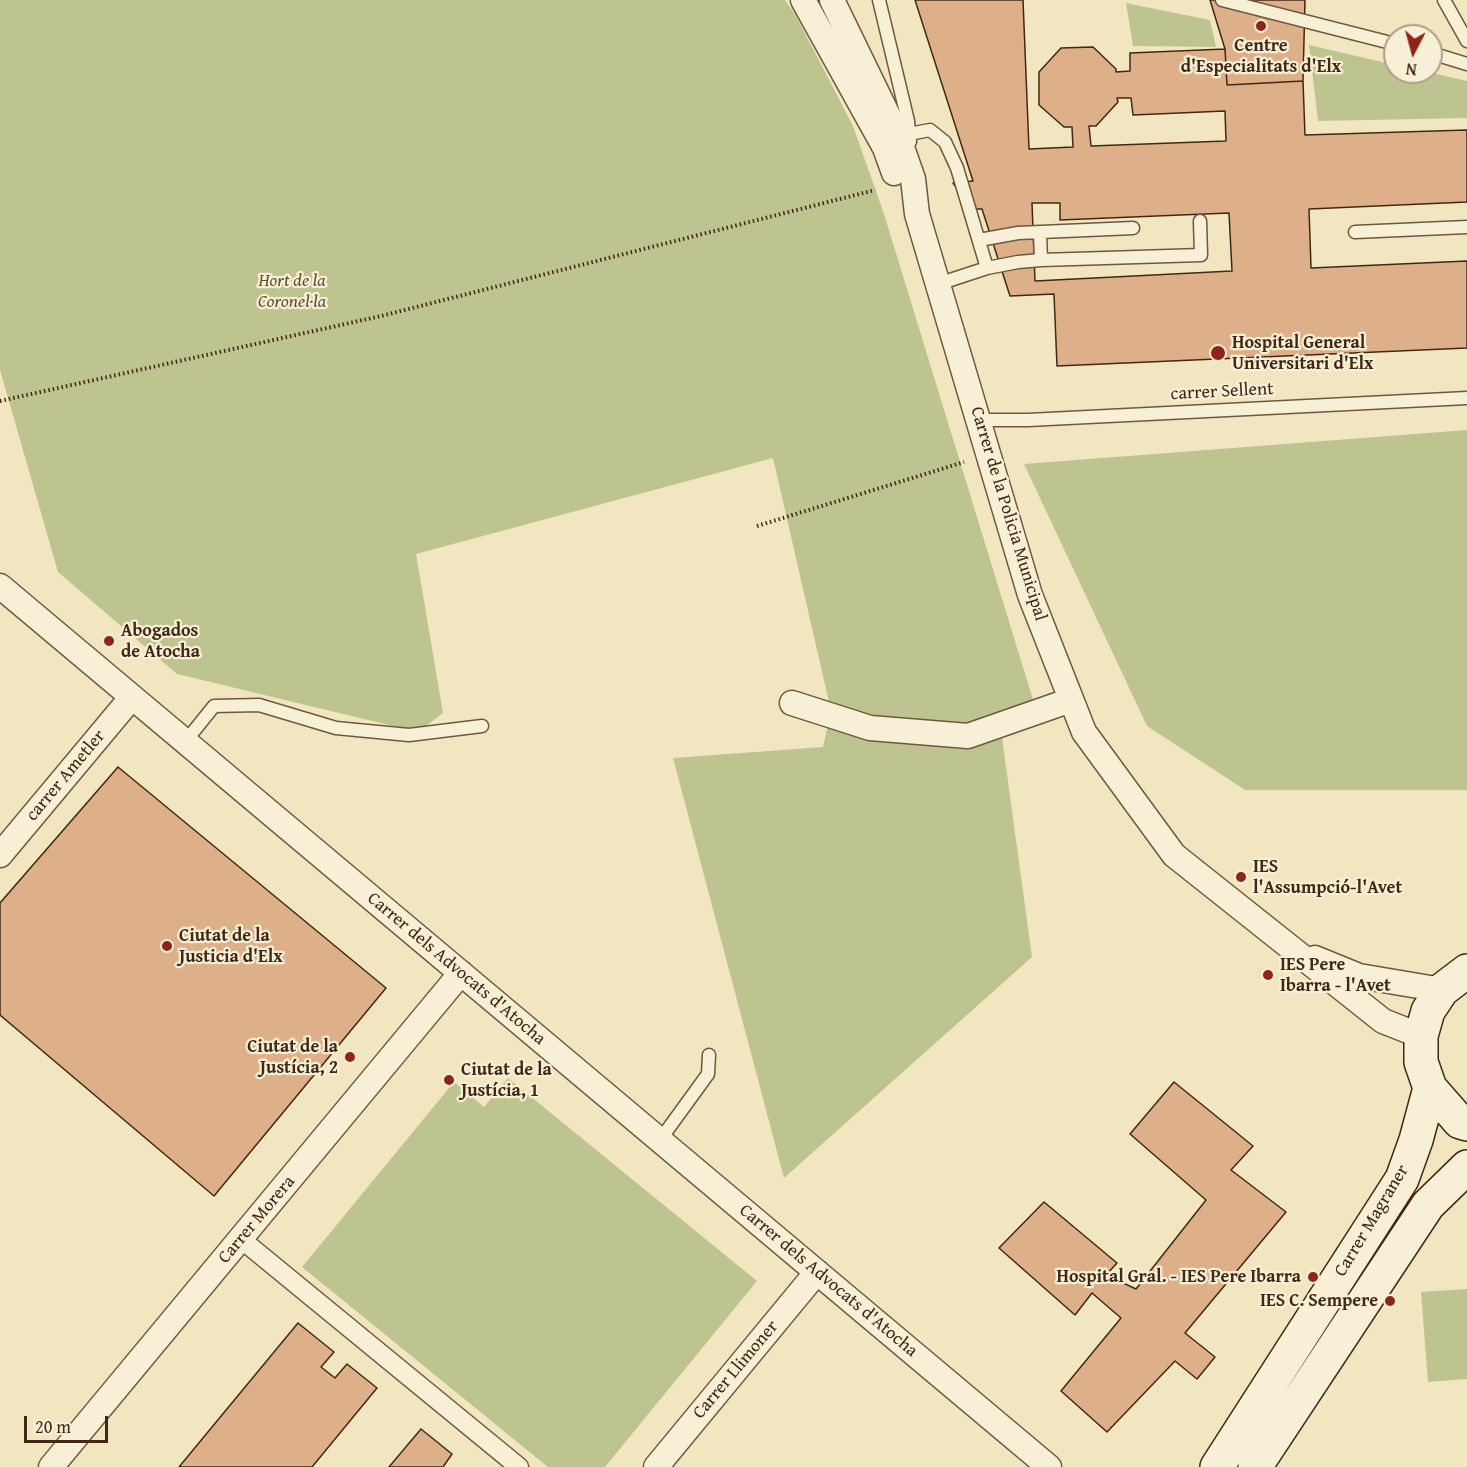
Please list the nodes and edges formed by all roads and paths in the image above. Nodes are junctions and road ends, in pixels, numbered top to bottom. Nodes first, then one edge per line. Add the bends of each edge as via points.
1 (802, 0) edge
2 (832, 0) edge
3 (879, 0) edge
4 (1222, 0) edge
5 (1444, 0) edge
6 (1383, 41) edge
7 (1467, 41) edge
8 (1443, 57) edge
9 (1467, 64) edge
10 (903, 135) junction
11 (906, 181) junction
12 (1200, 221) dead end
13 (1467, 227) edge
14 (1133, 228) dead end
15 (1355, 232) dead end
16 (1040, 233) junction
17 (979, 240) junction
18 (1041, 260) junction
19 (987, 268) junction
20 (938, 284) junction
21 (1467, 398) edge
22 (0, 401) edge
23 (979, 420) junction
24 (988, 455) junction
25 (757, 526) dead end
26 (0, 586) edge
27 (132, 697) junction
28 (1071, 700) junction
29 (792, 703) dead end
30 (482, 726) dead end
31 (185, 742) junction
32 (0, 855) edge
33 (1287, 946) junction
34 (462, 974) junction
35 (1455, 981) edge
36 (1421, 1036) junction
37 (709, 1055) dead end
38 (1430, 1088) junction
39 (1467, 1124) edge
40 (660, 1140) junction
41 (1467, 1167) edge
42 (241, 1239) junction
43 (817, 1272) junction
44 (51, 1467) edge
45 (519, 1467) edge
46 (656, 1467) edge
47 (1049, 1467) edge
48 (1217, 1467) edge
49 (1255, 1467) edge

1 - 11 street, Carrer de la Policia Municipal
2 - 10 street, Carrer de la Policia Municipal
3 - 10 lane via 908,121
4 - 6 lane
5 - 7 lane
8 - 9 lane
10 - 11 street, Carrer de la Policia Municipal
10 - 17 lane via 930,130 945,142
11 - 20 street, Carrer de la Policia Municipal
11 - 22 path via 381,316
12 - 18 lane via 1201,255
13 - 15 lane
14 - 16 lane
16 - 17 lane
16 - 18 lane
17 - 19 lane
18 - 19 lane
19 - 20 lane
20 - 23 street, Carrer de la Policia Municipal
21 - 23 lane, carrer Sellent
23 - 24 street, Carrer de la Policia Municipal
24 - 25 path
24 - 28 street, Carrer de la Policia Municipal via 1030,595
26 - 27 street, Carrer dels Advocats d'Atocha
27 - 31 street, Carrer dels Advocats d'Atocha
27 - 32 street, carrer Ametler
28 - 29 street via 968,736 870,728
28 - 33 street, Carrer de la Policia Municipal via 1084,732 1174,855
30 - 31 lane via 409,735 336,728 259,705 214,706
31 - 34 street, Carrer dels Advocats d'Atocha
33 - 35 street, Carrer de la Policia Municipal via 1359,976
33 - 36 street, Carrer de la Policia Municipal via 1383,1021
34 - 40 street, Carrer dels Advocats d'Atocha
34 - 42 street, Carrer Morera
35 - 36 main road via 1428,1011
36 - 38 main road via 1421,1062
37 - 40 lane via 708,1074
38 - 39 main road via 1460,1122
38 - 48 main road, Carrer Magraner via 1402,1179
40 - 43 street, Carrer dels Advocats d'Atocha
41 - 49 main road, Carrer Magraner via 1428,1205
42 - 44 street, Carrer Morera
42 - 45 street
43 - 46 street, Carrer Llimoner
43 - 47 street, Carrer dels Advocats d'Atocha

